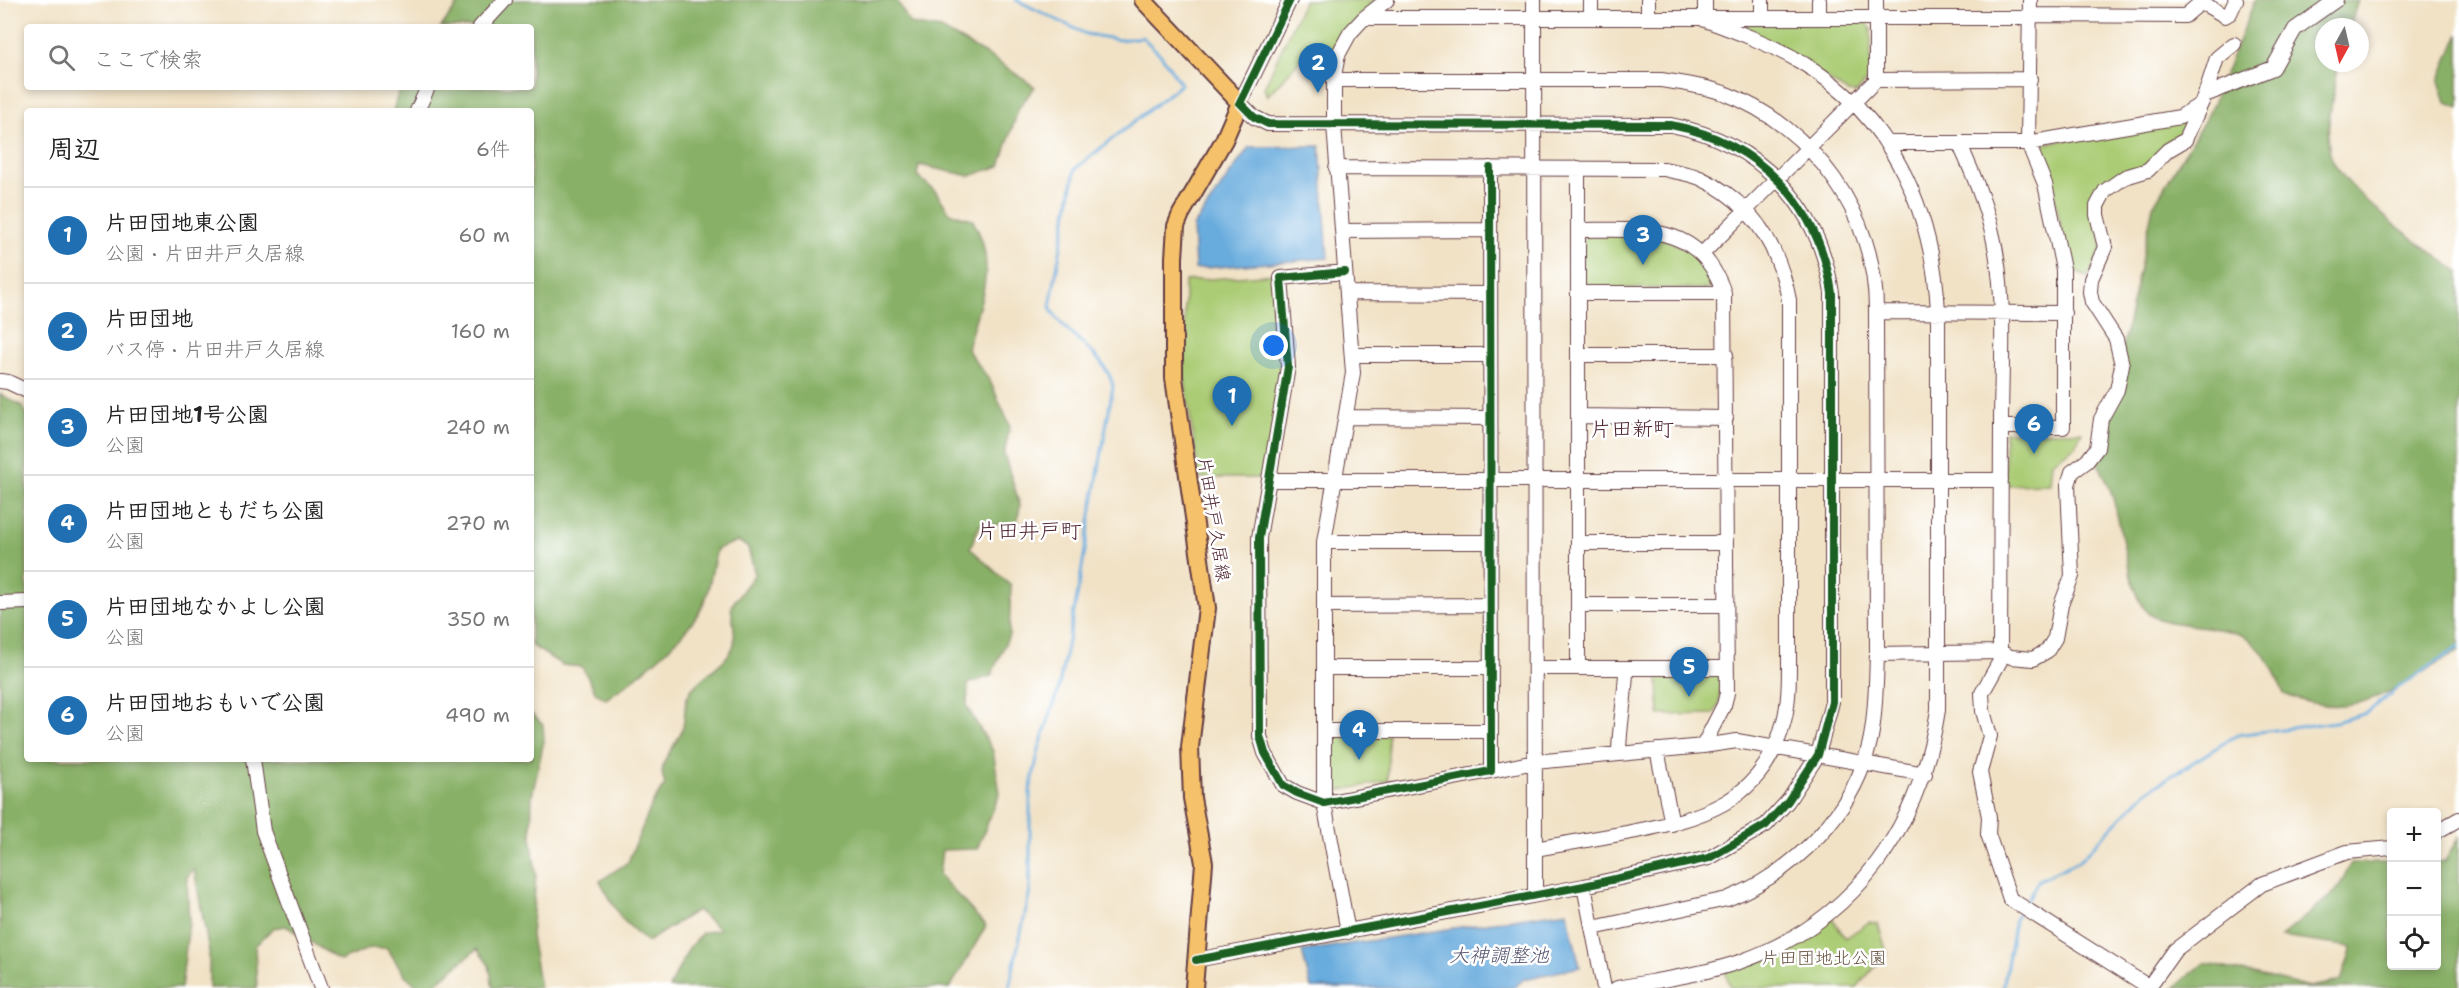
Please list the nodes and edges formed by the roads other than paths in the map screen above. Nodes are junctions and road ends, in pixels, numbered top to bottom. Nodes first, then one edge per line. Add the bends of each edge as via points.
1 (505, 0) edge
2 (1143, 0) edge
3 (1290, 0) edge
4 (1387, 0) edge
5 (1534, 0) edge
6 (1591, 0) edge
7 (1648, 0) edge
8 (1705, 0) edge
9 (1762, 0) edge
10 (1819, 0) edge
11 (1876, 0) edge
12 (2030, 0) edge
13 (2236, 0) edge
14 (2336, 0) edge
15 (1648, 16) junction
16 (2030, 16) junction
17 (1534, 17) junction
18 (1591, 17) junction
19 (1762, 17) junction
20 (1819, 17) junction
21 (1876, 17) junction
22 (1364, 18) junction
23 (1705, 20) junction
24 (483, 24) edge
25 (2235, 44) dead end
26 (2030, 79) junction
27 (1334, 80) junction
28 (1534, 80) junction
29 (1876, 80) junction
30 (427, 90) edge
31 (2203, 100) junction
32 (1853, 102) junction
33 (1240, 103) junction
34 (418, 108) edge
35 (1534, 123) junction
36 (1334, 125) junction
37 (1959, 142) junction
38 (2028, 142) junction
39 (1886, 143) junction
40 (1808, 147) junction
41 (1534, 167) junction
42 (1336, 168) junction
43 (1490, 168) junction
44 (1578, 168) junction
45 (1778, 178) junction
46 (1746, 210) junction
47 (1490, 230) junction
48 (1578, 230) junction
49 (1342, 231) junction
50 (1702, 254) junction
51 (1345, 272) junction
52 (1347, 293) junction
53 (1578, 293) junction
54 (1724, 293) junction
55 (1490, 294) junction
56 (1938, 311) junction
57 (1876, 312) junction
58 (2001, 312) junction
59 (2064, 313) junction
60 (1353, 355) junction
61 (1490, 355) junction
62 (1578, 355) junction
63 (1726, 355) junction
64 (0, 381) edge
65 (24, 390) edge
66 (1578, 416) junction
67 (1346, 417) junction
68 (1490, 418) junction
69 (1726, 418) junction
70 (2001, 427) junction
71 (1269, 480) junction
72 (1335, 480) junction
73 (1490, 480) junction
74 (1535, 480) junction
75 (1578, 480) junction
76 (1726, 480) junction
77 (1788, 480) junction
78 (1833, 480) junction
79 (1876, 480) junction
80 (1939, 480) junction
81 (2001, 480) junction
82 (1324, 542) junction
83 (1490, 542) junction
84 (1578, 543) junction
85 (1726, 543) junction
86 (24, 602) edge
87 (0, 603) edge
88 (1490, 605) junction
89 (1578, 605) junction
90 (1726, 605) junction
91 (1324, 606) junction
92 (1939, 652) junction
93 (2000, 652) junction
94 (1877, 654) junction
95 (1324, 668) junction
96 (1490, 668) junction
97 (1535, 668) junction
98 (1578, 668) junction
99 (1626, 668) junction
100 (1726, 668) junction
101 (1324, 731) junction
102 (1490, 731) junction
103 (1703, 746) junction
104 (1775, 747) junction
105 (1657, 750) junction
106 (1620, 754) junction
107 (1818, 755) junction
108 (253, 762) edge
109 (1535, 762) junction
110 (1864, 763) junction
111 (1491, 771) junction
112 (1925, 774) junction
113 (1324, 803) junction
114 (2459, 819) edge
115 (1672, 824) junction
116 (2441, 829) edge
117 (2387, 848) edge
118 (1535, 849) junction
119 (1584, 886) junction
120 (1535, 893) junction
121 (1593, 928) junction
122 (1348, 932) junction
123 (1196, 960) junction
124 (321, 988) edge
125 (1194, 988) edge
126 (1604, 988) edge
127 (1617, 988) edge
128 (2149, 988) edge

1 - 24 street
2 - 33 main road
3 - 33 street
4 - 22 street
5 - 17 street
6 - 18 street
7 - 15 street
8 - 23 street
9 - 19 street
10 - 20 street
11 - 21 street
12 - 16 street
13 - 16 street via 2225,16 2199,4 2185,16
14 - 31 street via 2295,29 2273,68
15 - 18 street
15 - 23 street
16 - 21 street
16 - 26 street
17 - 18 street
17 - 22 street
17 - 28 street
19 - 20 street
19 - 23 street
20 - 21 street
21 - 29 street
22 - 27 street via 1342,46
23 - 32 street via 1770,45 1803,63
25 - 31 street via 2217,58
26 - 29 street
26 - 38 street
27 - 28 street
27 - 36 street
28 - 35 street
28 - 40 street via 1661,80 1693,84 1756,108
29 - 32 street
30 - 34 street
31 - 38 street via 2180,117
31 - 93 street via 2185,140 2148,170 2125,177 2105,191 2097,206 2105,247 2091,279 2090,292 2118,345 2122,370 2117,390 2101,419 2097,448 2072,472 2068,485 2072,576 2055,638 2047,651 2033,659
32 - 39 street
32 - 40 street
33 - 36 street via 1268,124
33 - 123 main road, 片田井戸久居線 via 1224,141 1181,214 1176,226 1174,258 1174,378 1207,608 1190,747 1192,798 1204,863
35 - 36 street
35 - 41 street
35 - 45 street via 1684,127 1738,148
36 - 42 street
37 - 38 street
37 - 39 street
37 - 58 street via 1982,197 1994,242
38 - 59 street via 2045,184 2060,243
39 - 56 street via 1921,209 1934,260
40 - 45 street
40 - 57 street via 1841,189 1863,234 1873,274
41 - 43 street
41 - 44 street
41 - 74 street
42 - 43 street
42 - 49 street
43 - 47 street
44 - 46 street via 1631,166 1673,171 1700,178
44 - 48 street
45 - 46 street
45 - 78 street via 1817,234 1830,278
46 - 50 street
46 - 77 street via 1759,222 1777,254 1789,300
47 - 49 street
47 - 55 street
48 - 50 street via 1661,232 1682,239
48 - 53 street
49 - 51 street
50 - 54 street via 1714,269
51 - 52 street
51 - 71 street via 1281,278 1288,367
52 - 55 street
52 - 60 street
53 - 54 street
53 - 62 street
54 - 63 street
55 - 61 street
56 - 57 street
56 - 58 street
56 - 80 street
57 - 79 street
58 - 59 street
58 - 70 street
59 - 70 street via 2063,427
60 - 61 street
60 - 67 street
61 - 68 street
62 - 63 street
62 - 66 street
63 - 69 street
64 - 65 street
66 - 69 street
66 - 75 street
67 - 68 street
67 - 72 street
68 - 73 street
69 - 76 street
70 - 81 street
71 - 72 street
71 - 113 street via 1259,538 1260,742 1283,785
72 - 73 street
72 - 82 street
73 - 74 street
73 - 83 street
74 - 75 street
74 - 97 street
75 - 76 street
75 - 84 street
76 - 77 street
76 - 85 street
77 - 78 street
77 - 104 street via 1789,687 1784,723
78 - 79 street
78 - 107 street via 1833,686 1830,717
79 - 80 street
79 - 94 street
80 - 81 street
80 - 92 street
81 - 93 street
82 - 83 street
82 - 91 street
83 - 88 street
84 - 85 street
84 - 89 street
85 - 90 street
86 - 87 street
88 - 91 street
88 - 96 street
89 - 90 street
89 - 98 street
90 - 100 street
91 - 95 street
92 - 93 street
92 - 94 street
92 - 112 street via 1938,710
93 - 128 street via 2000,661 1982,693 1990,736 1980,772 1989,817 1988,834 2010,899
94 - 110 street via 1874,711
95 - 96 street
95 - 101 street
96 - 102 street
97 - 98 street
97 - 109 street
98 - 99 street
99 - 100 street
99 - 106 street via 1626,698 1619,724
100 - 103 street via 1725,705
101 - 102 street
101 - 113 street
102 - 111 street
103 - 104 street via 1737,741
103 - 105 street
104 - 107 street
104 - 115 street via 1737,794 1703,815
105 - 106 street
105 - 115 street
106 - 109 street
107 - 110 street
107 - 119 street via 1788,801 1766,825 1743,840 1709,858
108 - 124 street via 263,831
109 - 111 street
109 - 118 street
110 - 112 street
110 - 121 street via 1830,822 1778,873 1747,891 1708,905
111 - 113 street
112 - 127 street via 1882,856 1865,878 1817,922 1774,948 1742,961
113 - 122 street
114 - 116 street
115 - 118 street
117 - 128 street via 2347,852 2262,884 2175,950
118 - 120 street
119 - 120 street
119 - 121 street
120 - 122 street
121 - 126 street
122 - 123 street
123 - 125 main road, 片田井戸久居線

